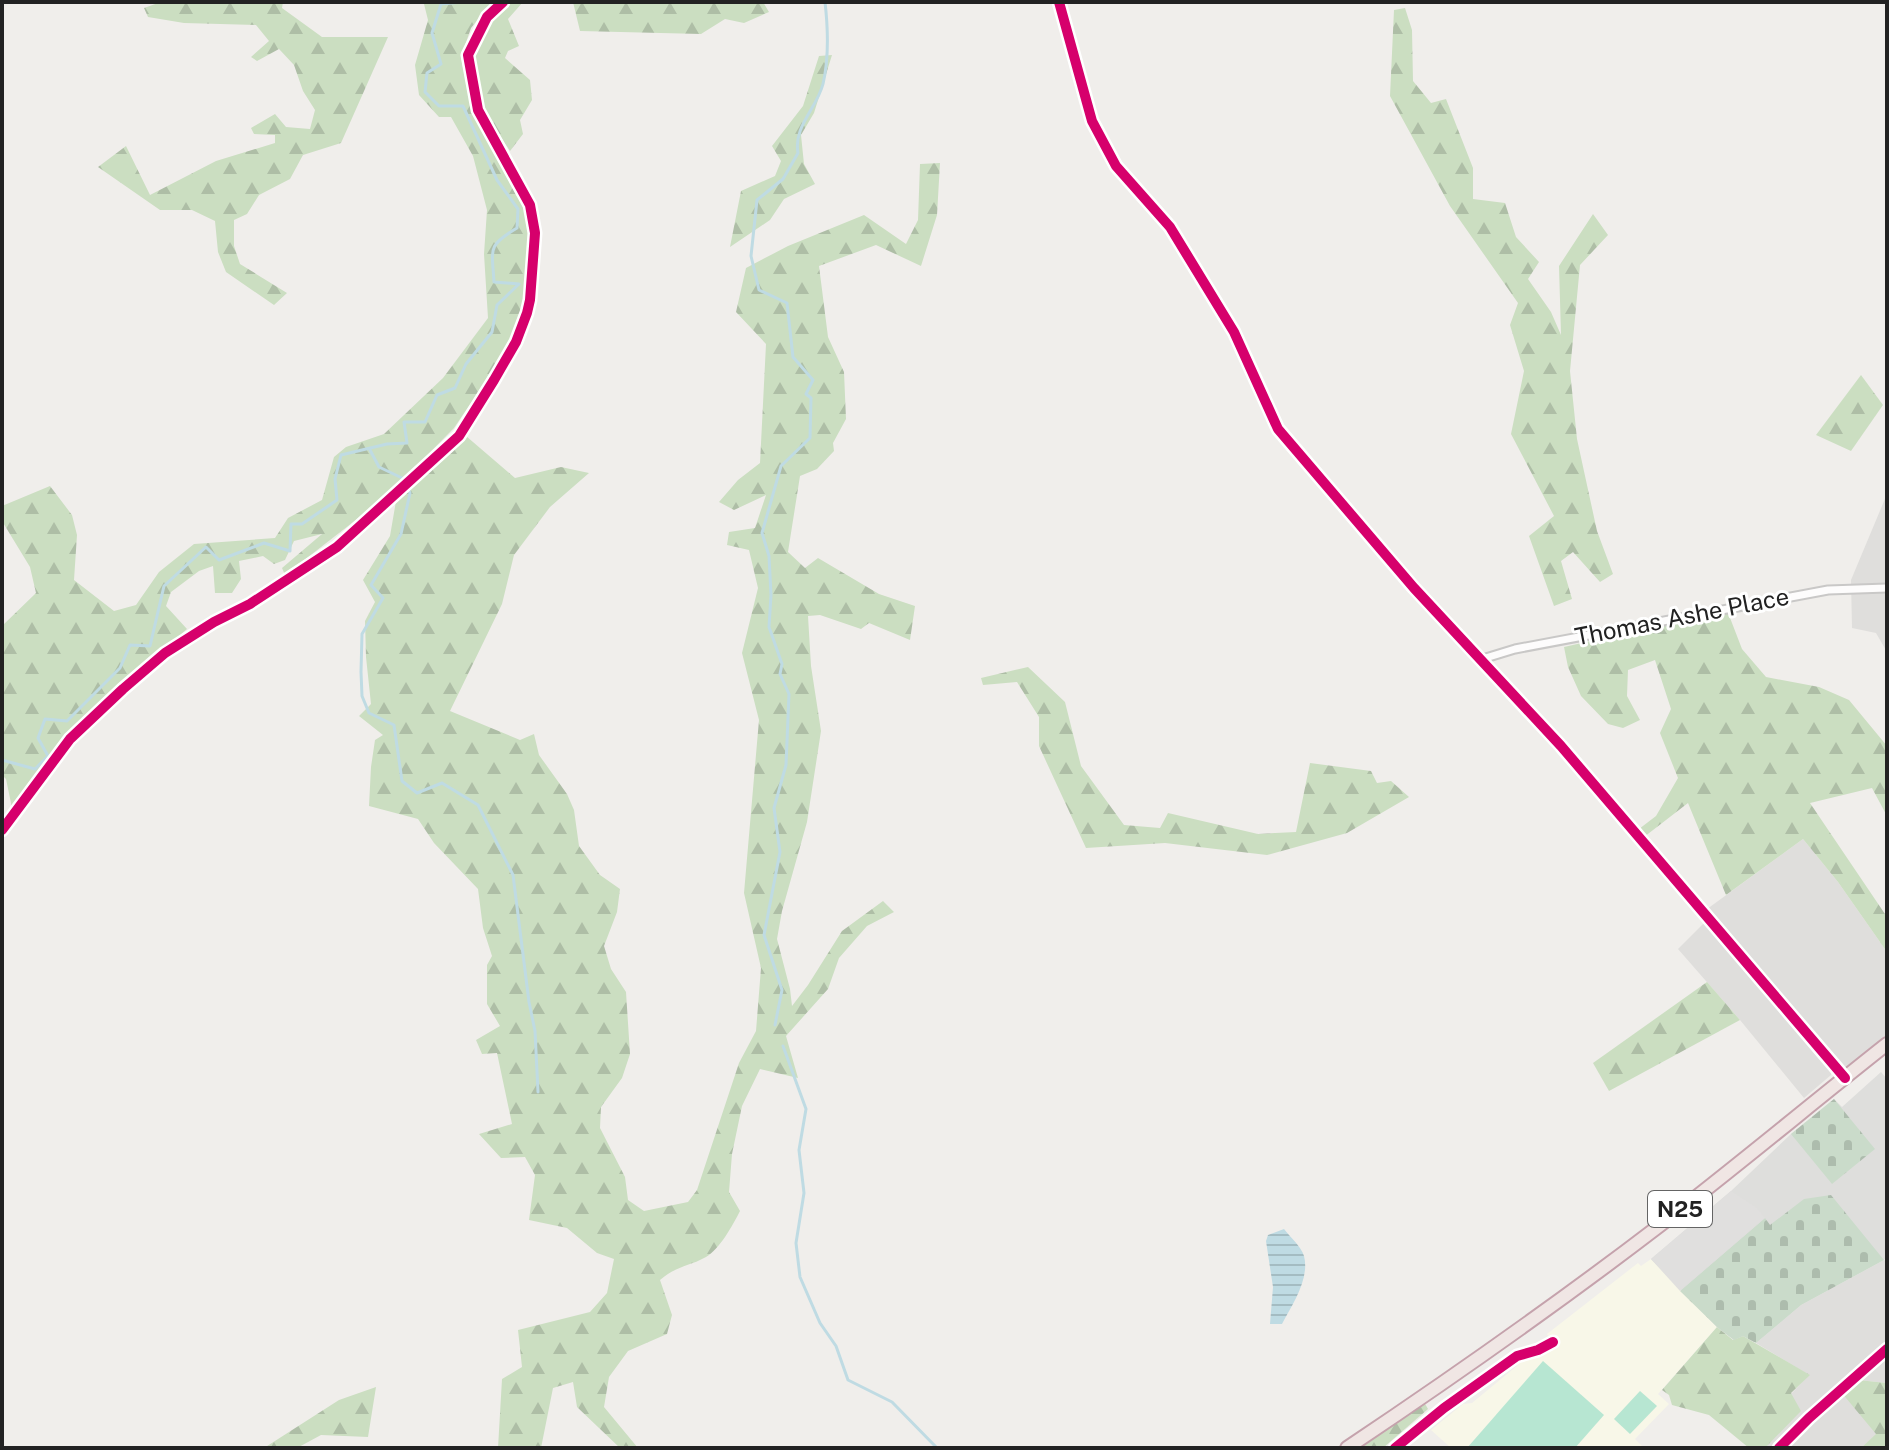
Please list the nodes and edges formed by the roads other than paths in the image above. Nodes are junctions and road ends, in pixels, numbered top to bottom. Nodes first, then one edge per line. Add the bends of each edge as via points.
1 (503, 2) edge
2 (1059, 2) edge
3 (1887, 588) edge
4 (1479, 660) junction
5 (2, 830) edge
6 (1887, 1044) edge
7 (1845, 1078) junction
8 (1553, 1342) dead end
9 (1887, 1349) edge
10 (1347, 1448) edge
11 (1395, 1448) edge
12 (1779, 1448) edge

1 - 5 street via 487,17 468,55 478,110 530,205 535,233 530,300 516,342 459,436 337,547 165,653 123,689 70,739
2 - 4 street via 1092,121 1116,166 1165,220 1234,332 1278,429
3 - 4 street, Thomas Ashe Place via 1802,594
4 - 7 street via 1527,707
6 - 7 highway, N25
7 - 10 highway, N25 via 1555,1304
8 - 11 street via 1517,1356
9 - 12 street

